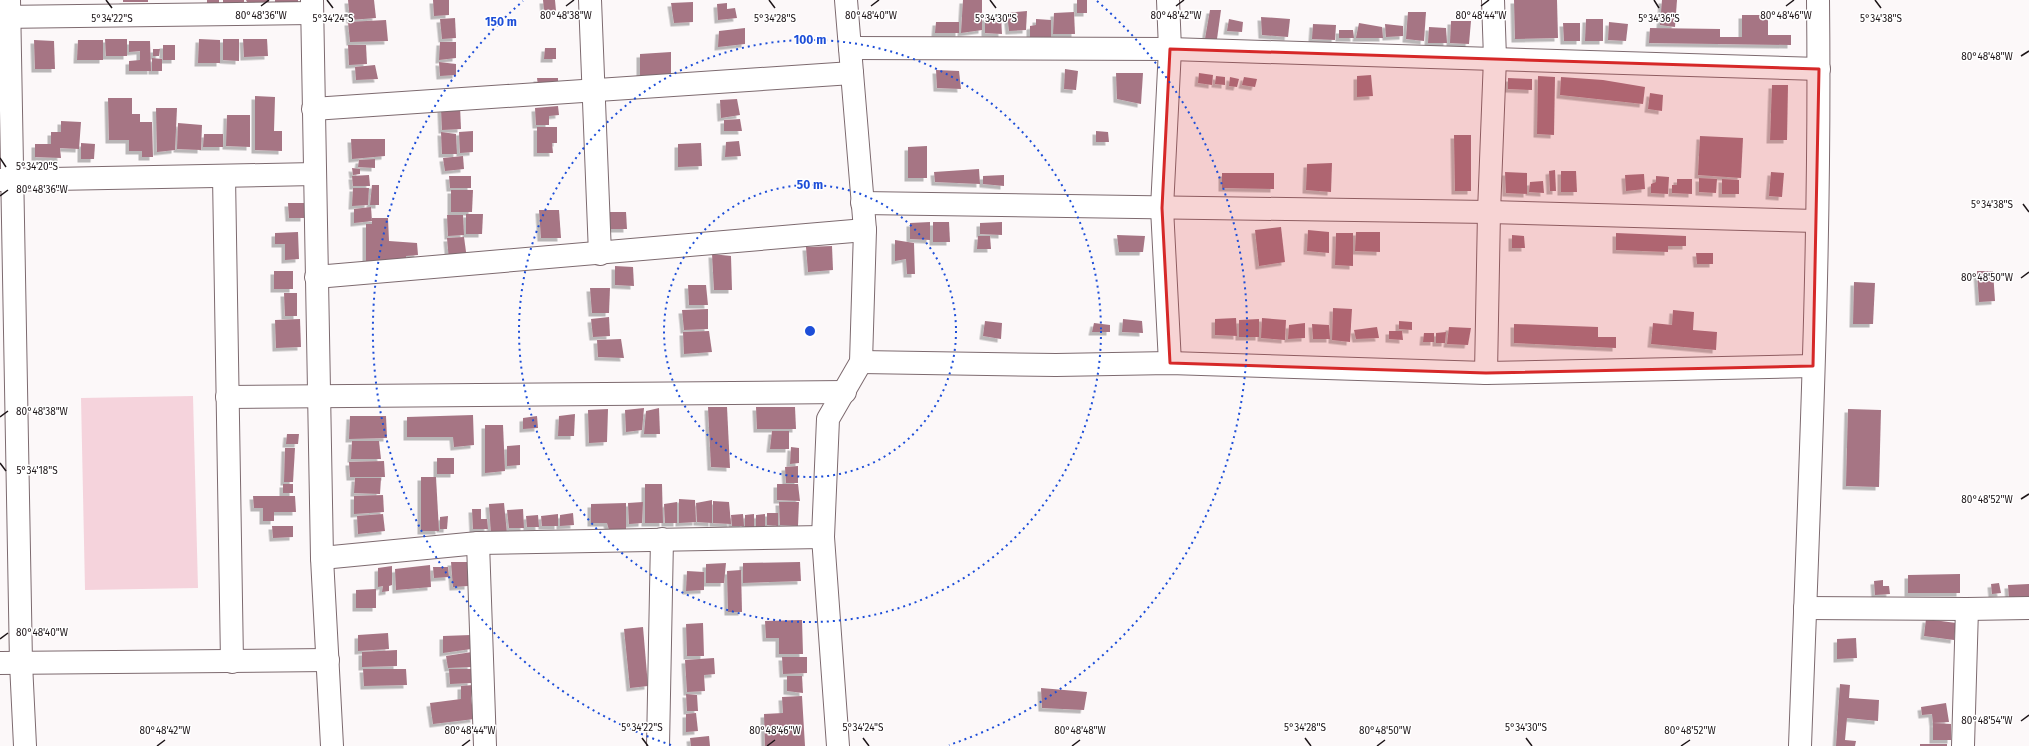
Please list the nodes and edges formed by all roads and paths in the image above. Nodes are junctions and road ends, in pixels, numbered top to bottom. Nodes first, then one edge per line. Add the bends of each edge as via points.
1 (590, 0) edge
2 (846, 0) edge
3 (1168, 0) edge
4 (1493, 0) edge
5 (1818, 0) edge
6 (312, 6) edge
7 (6, 11) edge
8 (850, 48) junction
9 (1170, 49) junction
10 (1495, 58) junction
11 (1818, 68) junction
12 (852, 73) junction
13 (595, 90) junction
14 (313, 109) junction
15 (315, 174) junction
16 (224, 176) junction
17 (6, 180) edge
18 (862, 203) junction
19 (1162, 208) junction
20 (1489, 212) junction
21 (1816, 221) junction
22 (865, 230) junction
23 (600, 254) junction
24 (316, 278) junction
25 (861, 362) junction
26 (1170, 363) junction
27 (1813, 366) junction
28 (1486, 373) junction
29 (845, 392) junction
30 (319, 395) junction
31 (227, 397) junction
32 (823, 536) junction
33 (662, 539) junction
34 (478, 543) junction
35 (322, 558) junction
36 (1805, 608) junction
37 (2029, 608) edge
38 (1967, 609) junction
39 (328, 660) junction
40 (232, 662) junction
41 (11, 663) edge
42 (25, 746) edge
43 (332, 746) edge
44 (485, 746) edge
45 (658, 746) edge
46 (838, 746) edge
47 (1800, 746) edge
48 (1963, 746) edge

1 - 13 street
2 - 8 street
3 - 9 street
4 - 10 street
5 - 11 street
6 - 7 street
6 - 14 street
7 - 17 street
8 - 9 street
8 - 12 street
9 - 10 street
9 - 19 street
10 - 11 street
10 - 20 street
11 - 21 street
12 - 13 street
12 - 18 street
13 - 14 street
13 - 23 street
14 - 15 street
15 - 16 street
15 - 24 street
16 - 17 street
16 - 31 street
17 - 41 street
18 - 19 street
18 - 22 street
19 - 20 street
19 - 26 street
20 - 21 street
20 - 28 street
21 - 27 street
22 - 23 street
22 - 25 street
23 - 24 street
24 - 30 street
25 - 26 street via 1056,365
25 - 29 street
26 - 28 street
27 - 28 street
27 - 36 street
29 - 30 street
29 - 32 street via 828,419
30 - 31 street
30 - 35 street
31 - 40 street
32 - 33 street
32 - 46 street
33 - 34 street
33 - 45 street
34 - 35 street
34 - 44 street
35 - 39 street
36 - 38 street
36 - 47 street
37 - 38 street
38 - 48 street
39 - 40 street
39 - 43 street
40 - 41 street
41 - 42 street

